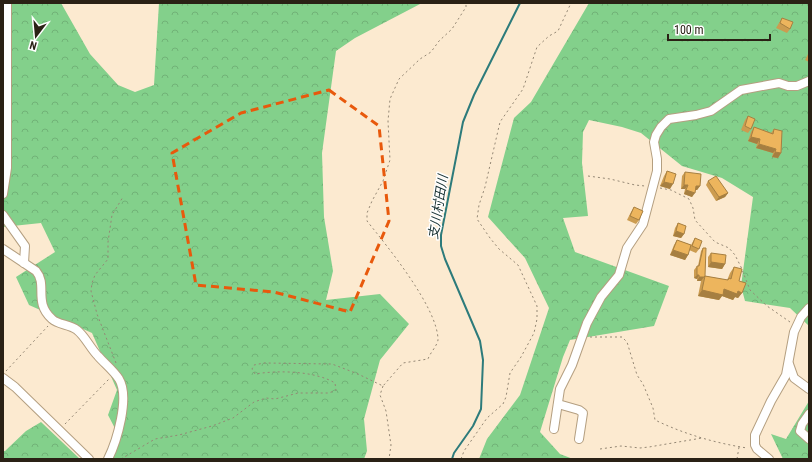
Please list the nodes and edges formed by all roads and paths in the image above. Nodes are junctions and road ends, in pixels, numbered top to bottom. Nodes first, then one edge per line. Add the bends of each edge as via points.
1 (7, 3) edge
2 (466, 3) edge
3 (572, 3) edge
4 (809, 81) edge
5 (588, 176) dead end
6 (653, 186) junction
7 (3, 194) edge
8 (123, 197) dead end
9 (3, 215) edge
10 (3, 249) edge
11 (24, 263) junction
12 (809, 308) edge
13 (53, 320) junction
14 (797, 326) junction
15 (582, 338) junction
16 (788, 364) junction
17 (115, 374) junction
18 (4, 375) edge
19 (383, 386) junction
20 (809, 389) edge
21 (558, 404) junction
22 (809, 414) edge
23 (554, 429) dead end
24 (60, 430) junction
25 (702, 438) junction
26 (809, 439) edge
27 (579, 440) dead end
28 (739, 447) junction
29 (600, 449) dead end
30 (756, 449) junction
31 (89, 459) edge
32 (108, 459) edge
33 (121, 459) edge
34 (390, 459) edge
35 (461, 459) edge
36 (737, 459) edge
37 (769, 459) edge

1 - 7 street via 7,168
2 - 19 path via 452,29 431,52 399,79 390,99 390,160 367,214 367,221 401,264 427,306 438,341 428,359 403,363
3 - 35 path via 558,31 537,47 523,89 500,122 479,204 477,219 490,238 518,265 537,306 537,319 534,333 510,373 503,404 487,418
4 - 6 street via 797,86 779,83 741,90 711,111 668,119 654,142 657,171
5 - 6 path
6 - 14 path via 671,190 689,199 695,220 715,242 729,248 741,267 750,290 785,320
6 - 15 street via 643,224 627,248 619,275 601,297
8 - 17 path via 112,215 108,259 95,275 91,291 117,367
9 - 11 street via 25,246
10 - 11 street
11 - 13 street via 38,274 41,282 40,298 44,309
12 - 14 street
13 - 17 street via 77,329 97,356
13 - 18 path
14 - 16 street
15 - 21 street via 560,389
15 - 25 path via 622,337 627,342 637,375 654,408 655,420
16 - 20 street via 794,378
16 - 30 street via 786,375 755,435
17 - 24 path
17 - 32 street via 120,380 122,411 116,440
18 - 24 street
19 - 33 path via 332,364 254,365 252,369 256,374 289,372 316,376 335,383 336,390 329,393 298,393 275,399 266,398 254,402 233,418 212,426 155,439
19 - 34 path via 380,395 386,411 391,446
21 - 23 street
21 - 27 street via 583,413
22 - 26 street via 800,431
24 - 31 street
25 - 28 path
25 - 29 path via 644,448 621,446
28 - 30 path
28 - 36 path
30 - 37 street

